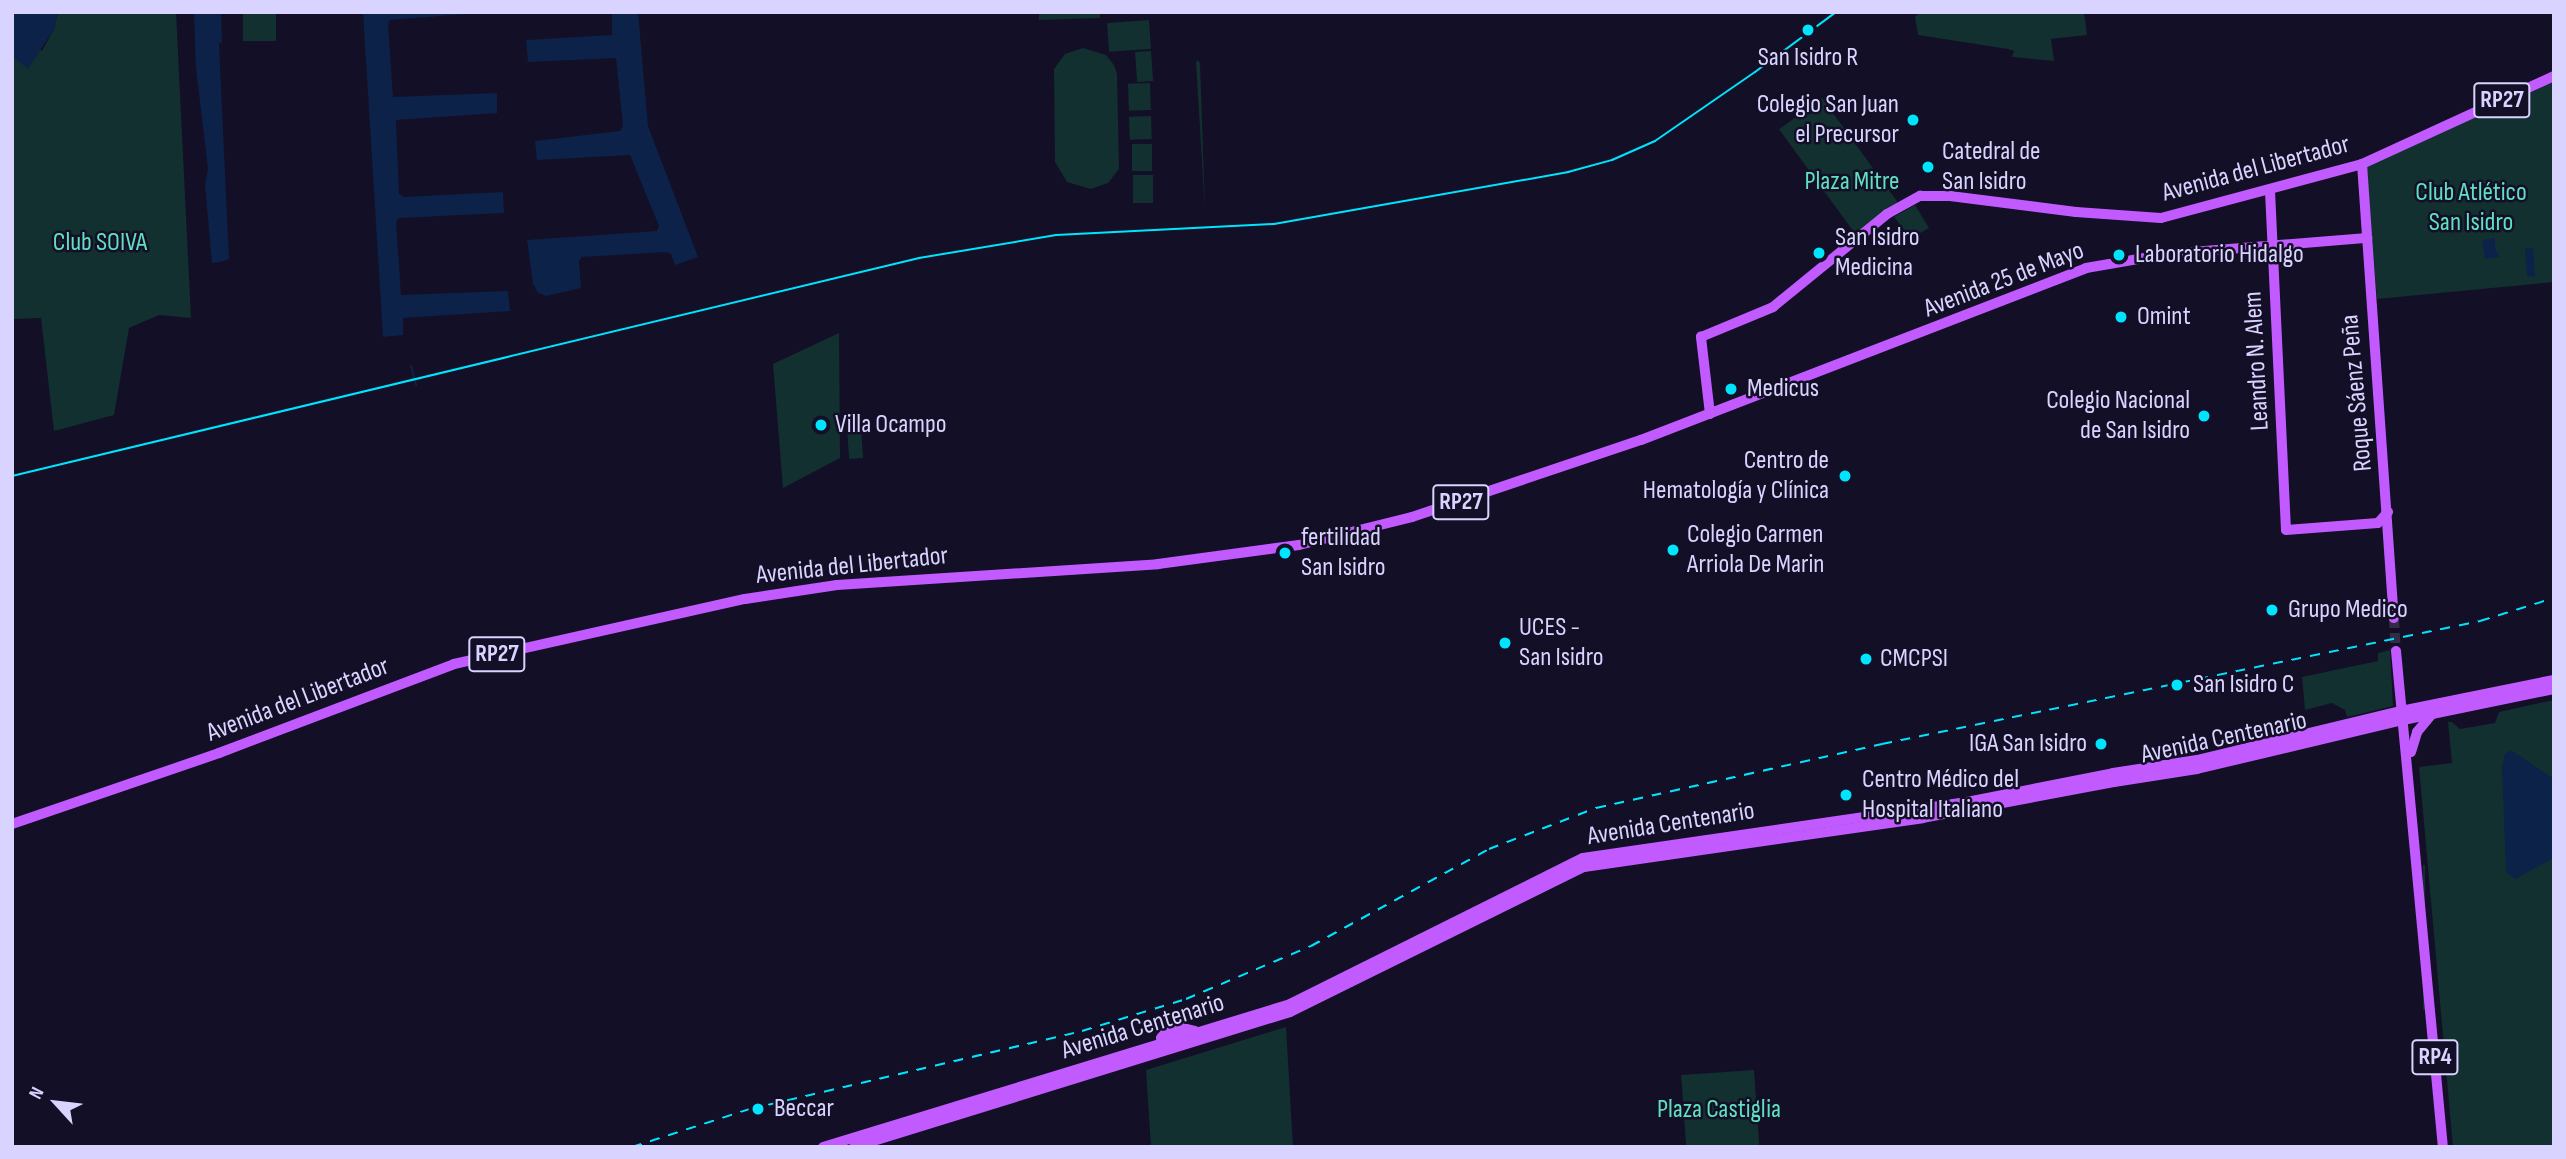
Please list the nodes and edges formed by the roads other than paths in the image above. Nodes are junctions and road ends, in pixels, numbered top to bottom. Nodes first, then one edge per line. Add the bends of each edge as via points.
1 (2554, 76) edge
2 (2362, 164) junction
3 (2270, 191) junction
4 (2367, 238) junction
5 (2273, 245) junction
6 (1710, 414) junction
7 (2388, 512) junction
8 (2378, 523) junction
9 (2389, 541) junction
10 (2394, 618) tunnel mouth
11 (2396, 651) tunnel mouth
12 (2554, 680) edge
13 (2554, 689) edge
14 (2433, 713) junction
15 (2402, 715) junction
16 (2411, 752) junction
17 (12, 824) edge
18 (2417, 844) junction
19 (1164, 1046) junction
20 (823, 1147) edge
21 (854, 1147) edge
22 (2444, 1147) edge

1 - 2 main road, Avenida del Libertador / RP27
2 - 3 main road, Avenida del Libertador / RP27
2 - 4 main road, Roque Sáenz Peña
3 - 5 main road, Leandro N. Alem
3 - 6 main road, Avenida del Libertador / RP27 via 2161,218 1920,196 1885,216 1773,307 1701,337
4 - 5 main road, Avenida 25 de Mayo / RP27
4 - 7 main road, Roque Sáenz Peña
5 - 6 main road, Avenida 25 de Mayo / RP27 via 2166,254 2086,268
5 - 8 main road, Leandro N. Alem via 2286,530
6 - 17 main road, Avenida del Libertador / RP27 via 1477,497 1299,545 1158,564 837,585 745,599 454,664 276,733
7 - 8 main road
7 - 9 main road, Roque Sáenz Peña
8 - 9 main road
9 - 10 main road, Roque Sáenz Peña
11 - 15 main road, RP4
12 - 15 main road
13 - 14 main road
14 - 15 main road
14 - 16 main road via 2417,732
15 - 16 main road, RP4
15 - 18 main road, RP4
15 - 19 main road, Avenida Centenario via 2197,769 1922,818 1584,867 1290,1012
15 - 19 main road, Avenida Centenario via 2197,760 1967,802 1583,858 1290,1003 1199,1031 1183,1028 1165,1033 1161,1038
16 - 18 main road, RP4
18 - 22 main road, RP4
19 - 20 main road, Avenida Centenario
19 - 21 main road, Avenida Centenario

